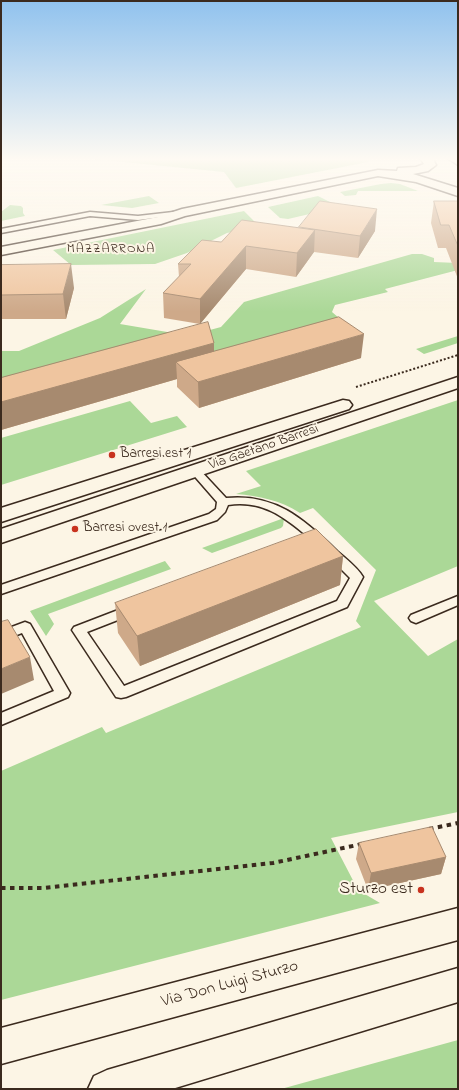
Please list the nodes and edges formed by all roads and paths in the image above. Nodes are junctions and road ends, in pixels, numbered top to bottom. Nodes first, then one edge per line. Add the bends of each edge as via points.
1 (196, 210) edge
2 (182, 213) junction
3 (1, 231) edge
4 (1, 251) edge
5 (458, 368) edge
6 (458, 382) edge
7 (195, 471) junction
8 (223, 502) junction
9 (1, 515) edge
10 (1, 536) edge
11 (317, 538) junction
12 (1, 590) edge
13 (458, 600) edge
14 (416, 618) dead end
15 (1, 636) edge
16 (1, 719) edge
17 (458, 823) edge
18 (427, 830) edge
19 (365, 843) edge
20 (1, 888) edge
21 (458, 924) edge
22 (458, 985) edge
23 (1, 1046) edge
24 (155, 1083) edge
25 (107, 1089) edge

1 - 2 street
2 - 3 lane via 138,218 90,214
2 - 4 street via 161,220
5 - 9 street, Via Gaetano Barresi
6 - 7 street, Via Gaetano Barresi
7 - 8 lane
7 - 10 street, Via Gaetano Barresi
8 - 11 lane via 242,500 262,504 289,516
8 - 12 lane via 221,510 213,517
11 - 11 lane via 131,610 79,630 121,693 342,604 357,577
13 - 14 lane
15 - 16 lane via 25,627 63,693
17 - 18 path
19 - 20 path via 273,863 43,888
21 - 23 street, Via Don Luigi Sturzo
22 - 24 street
24 - 25 street

